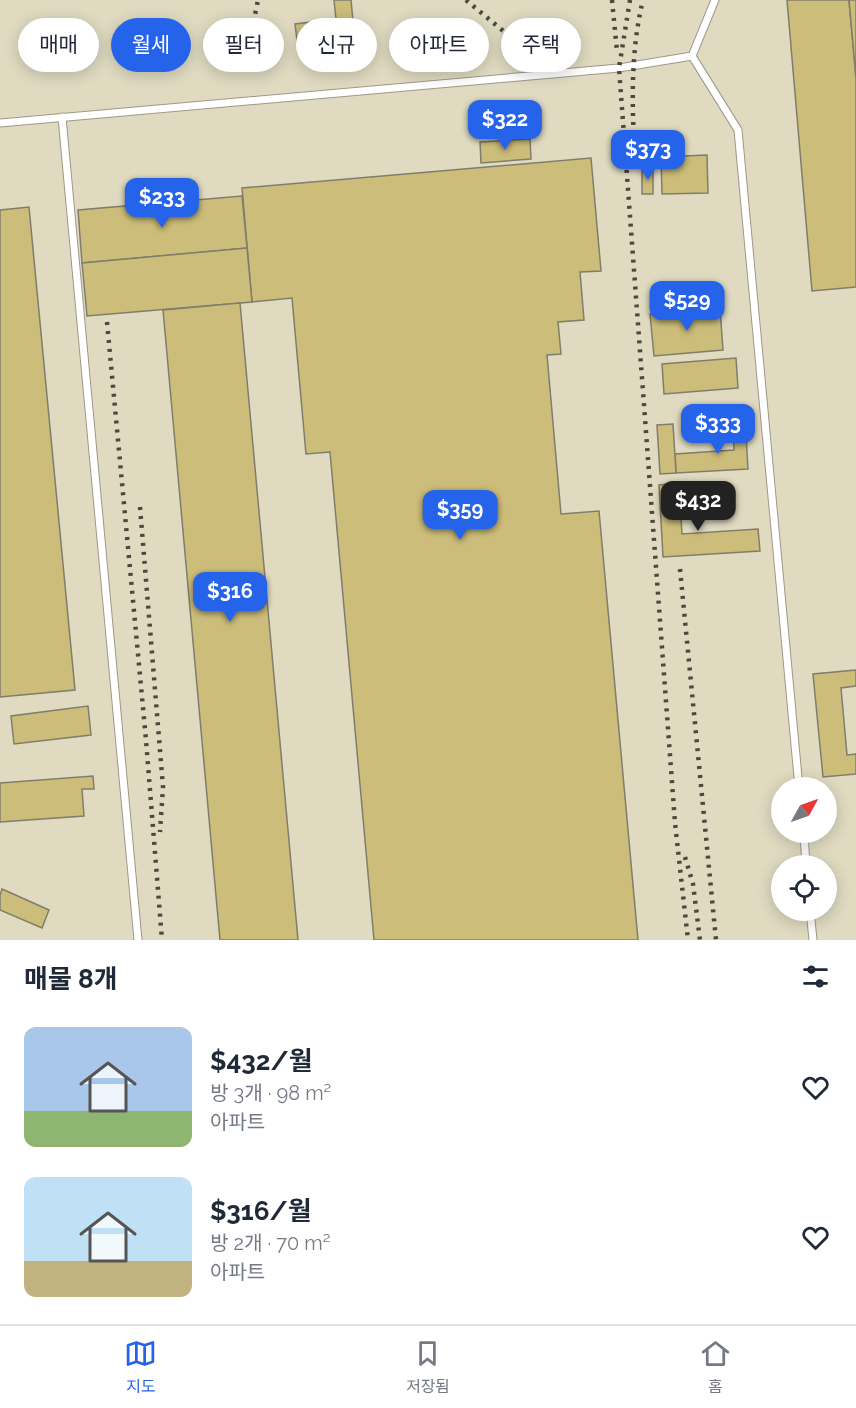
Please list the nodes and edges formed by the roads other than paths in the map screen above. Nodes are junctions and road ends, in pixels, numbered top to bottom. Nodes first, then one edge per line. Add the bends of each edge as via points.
1 (715, 0) edge
2 (692, 56) junction
3 (62, 117) junction
4 (0, 123) edge
5 (799, 777) edge
6 (811, 921) edge
7 (138, 940) edge
8 (813, 940) edge

1 - 2 lane
2 - 3 lane via 619,68
2 - 5 lane via 738,130
3 - 4 lane
3 - 7 lane
6 - 8 lane

